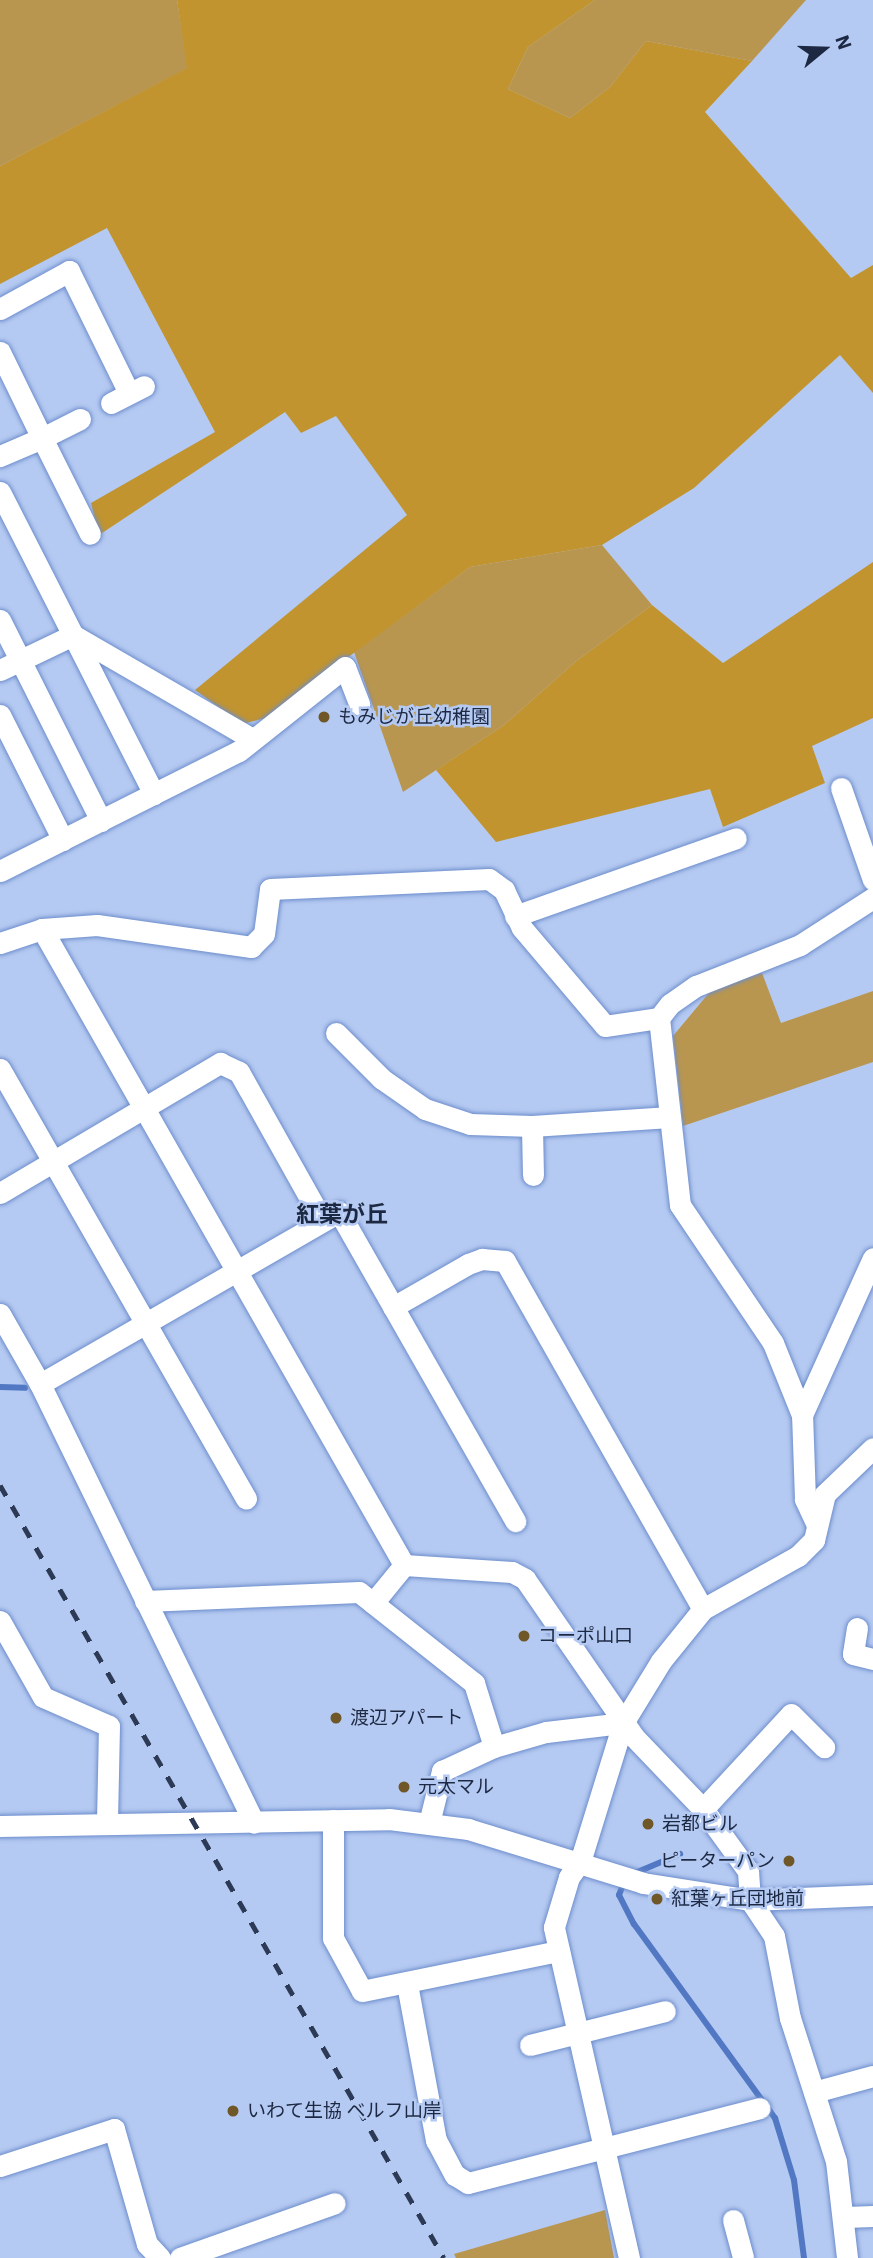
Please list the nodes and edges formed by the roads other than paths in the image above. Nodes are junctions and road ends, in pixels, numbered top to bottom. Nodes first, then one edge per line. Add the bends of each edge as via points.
1 (0, 309) edge
2 (0, 352) edge
3 (128, 394) dead end
4 (80, 419) dead end
5 (42, 438) junction
6 (0, 456) edge
7 (0, 492) edge
8 (90, 534) dead end
9 (0, 620) edge
10 (74, 635) junction
11 (20, 660) junction
12 (0, 670) edge
13 (359, 704) dead end
14 (0, 715) edge
15 (251, 738) junction
16 (841, 789) dead end
17 (154, 794) junction
18 (101, 821) junction
19 (736, 838) dead end
20 (63, 840) junction
21 (3, 862) edge
22 (873, 880) edge
23 (873, 898) edge
24 (515, 916) junction
25 (42, 929) junction
26 (0, 943) edge
27 (659, 1018) junction
28 (336, 1033) dead end
29 (0, 1069) edge
30 (144, 1108) junction
31 (670, 1116) junction
32 (532, 1126) junction
33 (53, 1163) junction
34 (534, 1175) dead end
35 (0, 1193) edge
36 (322, 1220) junction
37 (873, 1258) edge
38 (237, 1270) junction
39 (393, 1307) junction
40 (0, 1314) edge
41 (146, 1323) junction
42 (40, 1384) junction
43 (802, 1415) junction
44 (872, 1447) edge
45 (246, 1498) dead end
46 (515, 1521) dead end
47 (817, 1525) junction
48 (404, 1564) junction
49 (145, 1601) junction
50 (373, 1603) junction
51 (703, 1609) junction
52 (0, 1621) edge
53 (857, 1628) dead end
54 (873, 1658) edge
55 (623, 1723) junction
56 (494, 1747) junction
57 (824, 1747) dead end
58 (703, 1809) junction
59 (333, 1819) junction
60 (254, 1823) junction
61 (429, 1823) junction
62 (107, 1824) junction
63 (0, 1826) edge
64 (580, 1862) junction
65 (873, 1895) edge
66 (750, 1899) junction
67 (559, 1951) junction
68 (407, 1984) junction
69 (665, 2011) dead end
70 (581, 2032) junction
71 (530, 2045) dead end
72 (873, 2076) edge
73 (814, 2092) junction
74 (760, 2108) dead end
75 (605, 2148) junction
76 (0, 2166) edge
77 (335, 2203) dead end
78 (873, 2216) edge
79 (845, 2217) junction
80 (733, 2220) dead end
81 (160, 2258) edge
82 (180, 2258) edge
83 (629, 2258) edge
84 (743, 2258) edge
85 (847, 2258) edge

1 - 3 street via 69,271
2 - 5 street
4 - 5 street
5 - 6 street
5 - 8 street
7 - 10 street
9 - 11 street
10 - 11 street
10 - 15 street
10 - 17 street
11 - 12 street
11 - 18 street
13 - 15 street via 345,667
14 - 20 street
15 - 17 street via 239,751
16 - 22 street
17 - 18 street
18 - 20 street
19 - 24 street
20 - 21 street
23 - 27 street via 800,945 696,986
24 - 25 street via 504,890 489,879 270,890 264,933 251,947 97,925
24 - 27 street via 605,1026
25 - 26 street
25 - 30 street
27 - 31 street
28 - 32 street via 382,1079 425,1109 470,1124
29 - 33 street
30 - 33 street
30 - 36 street via 220,1063 239,1072
30 - 38 street
31 - 32 street
31 - 43 street via 674,1180 687,1220 773,1343
32 - 34 street
33 - 35 street
33 - 41 street
36 - 38 street
36 - 39 street via 339,1212
37 - 43 street
38 - 41 street
38 - 48 street
39 - 46 street
39 - 51 street via 468,1264 482,1259 505,1261
40 - 42 street
41 - 42 street
41 - 45 street
42 - 49 street
43 - 47 street via 805,1499
44 - 47 street via 825,1494
47 - 51 street via 814,1540 798,1556
48 - 50 street
48 - 55 street via 512,1572 525,1579
49 - 50 street via 359,1592
49 - 60 street
50 - 56 street via 474,1683
51 - 55 street via 655,1670
52 - 62 street via 43,1698 109,1726
53 - 54 street via 853,1654
55 - 56 street via 559,1729
55 - 58 street
55 - 64 street
56 - 61 street via 442,1771
57 - 58 street via 791,1714
58 - 66 street via 748,1871
59 - 60 street
59 - 61 street
59 - 68 street via 333,1938 362,1991
60 - 62 street
61 - 64 street
62 - 63 street
64 - 66 street via 643,1883
64 - 67 street via 569,1877 554,1927
65 - 66 street
66 - 73 street via 774,1936 785,1999
67 - 68 street
67 - 70 street
68 - 75 street via 436,2140 455,2175 468,2183
69 - 70 street
70 - 71 street
70 - 75 street
72 - 73 street
73 - 79 street via 836,2161
74 - 75 street
75 - 83 street
76 - 81 street via 114,2129 147,2244
77 - 82 street
78 - 79 street
79 - 85 street
80 - 84 street

